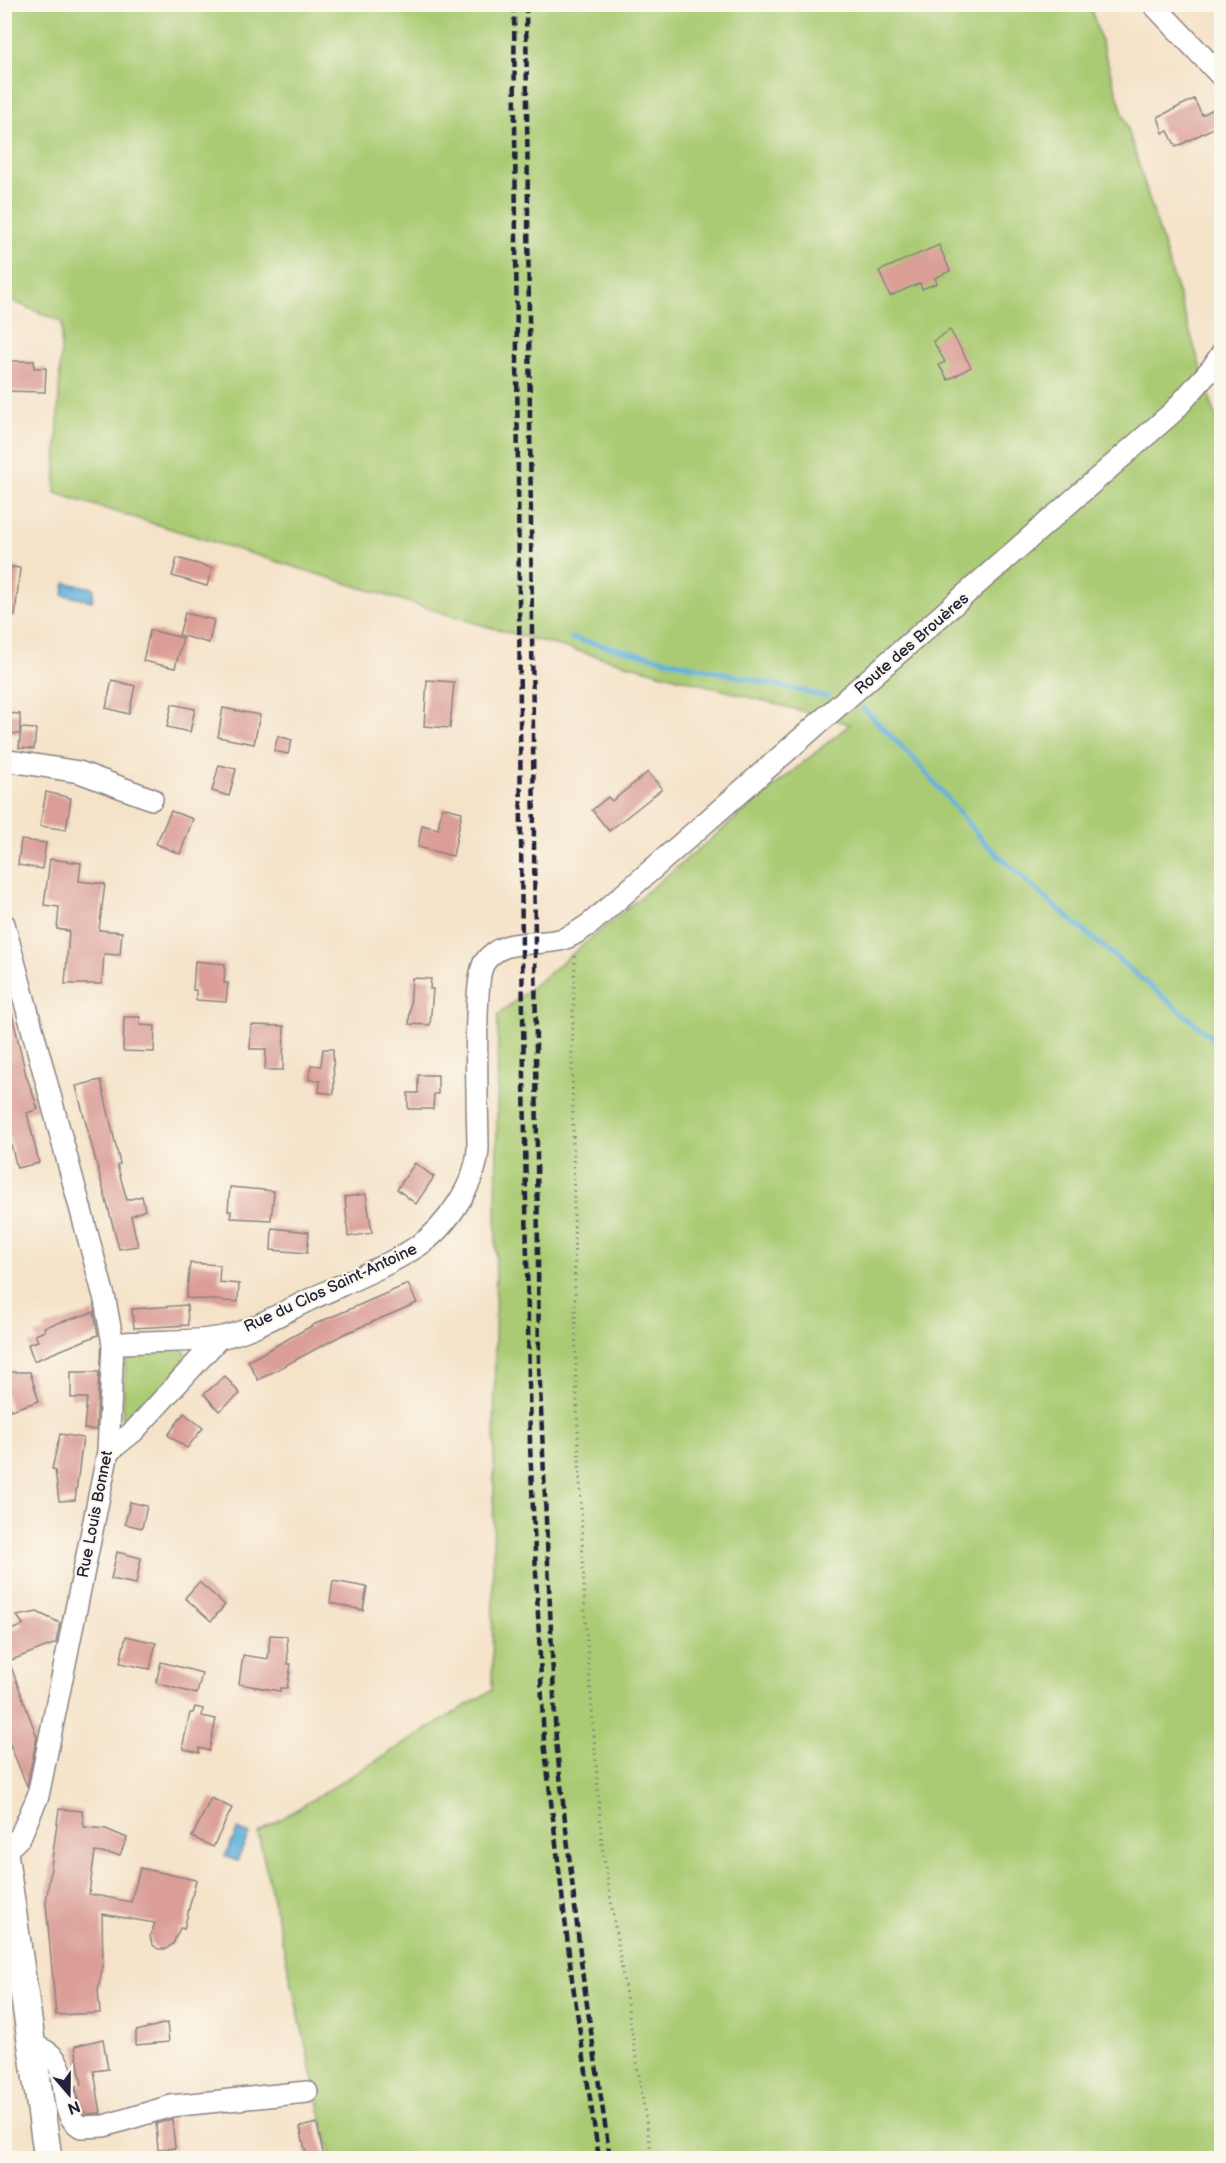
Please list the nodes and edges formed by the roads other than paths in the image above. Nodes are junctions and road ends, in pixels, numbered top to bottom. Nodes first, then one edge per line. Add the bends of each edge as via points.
1 (1153, 4) edge
2 (1221, 77) edge
3 (1221, 353) edge
4 (4, 760) edge
5 (152, 799) dead end
6 (4, 924) edge
7 (583, 928) joint
8 (219, 1338) junction
9 (113, 1344) junction
10 (108, 1452) junction
11 (4, 1853) edge
12 (12, 1957) edge
13 (34, 2046) junction
14 (307, 2092) dead end
15 (48, 2158) edge

1 - 2 street
3 - 7 street, Route des Brouères via 1173,412
4 - 5 street via 79,772
6 - 9 street, Rue Louis Bonnet via 105,1300
7 - 8 street, Rue du Clos Saint-Antoine via 563,939 505,946 493,952 482,965 475,1102 478,1150 466,1191 439,1227 421,1245 397,1258
8 - 9 street, Rue du Clos Saint-Antoine
8 - 10 street, Rue du Clos Saint-Antoine via 134,1431
9 - 10 street, Rue Louis Bonnet
10 - 11 street, Rue Louis Bonnet via 38,1796 20,1836
11 - 12 main road
12 - 13 main road
13 - 14 street via 49,2050 58,2060 69,2112 81,2127 104,2126 171,2106
13 - 15 main road

